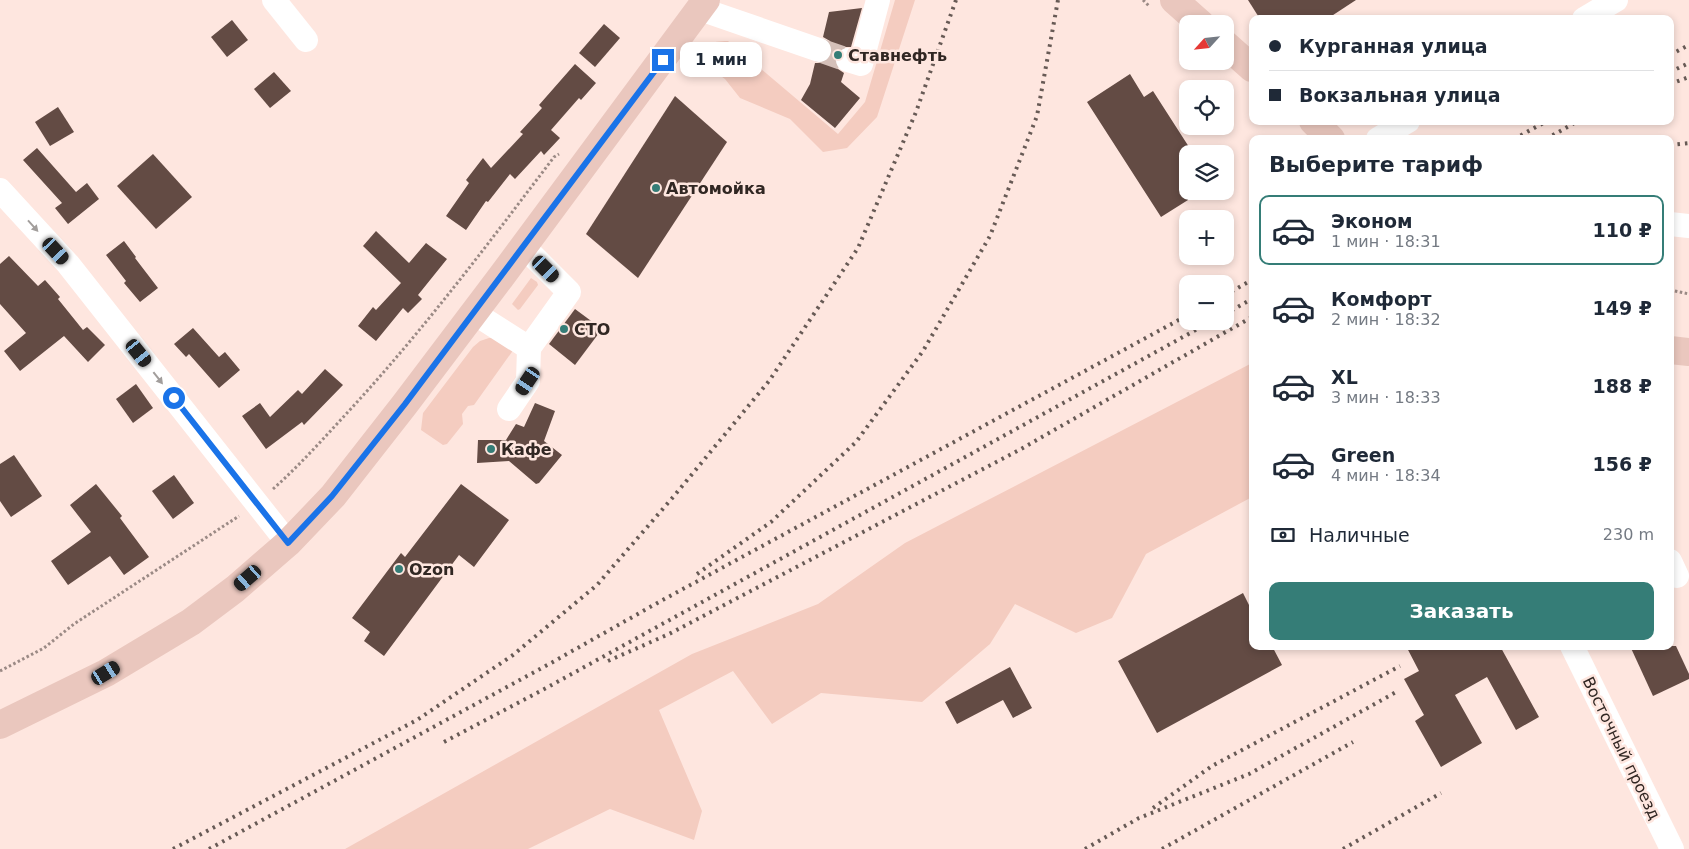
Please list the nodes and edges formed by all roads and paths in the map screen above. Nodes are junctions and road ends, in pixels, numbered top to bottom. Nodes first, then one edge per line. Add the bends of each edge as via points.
1 (274, 0) edge
2 (878, 0) edge
3 (1174, 0) edge
4 (1616, 0) edge
5 (703, 4) edge
6 (1192, 15) edge
7 (1591, 15) edge
8 (306, 40) dead end
9 (819, 50) tunnel mouth
10 (1234, 52) edge
11 (848, 60) tunnel mouth
12 (1249, 65) edge
13 (1317, 125) edge
14 (1401, 125) edge
15 (1327, 135) edge
16 (1385, 135) edge
17 (563, 152) dead end
18 (0, 190) edge
19 (1674, 224) edge
20 (1689, 226) edge
21 (524, 246) junction
22 (1674, 291) edge
23 (1689, 294) edge
24 (474, 312) junction
25 (529, 348) junction
26 (1674, 350) edge
27 (1689, 352) edge
28 (509, 409) dead end
29 (258, 503) junction
30 (288, 543) junction
31 (1574, 650) edge
32 (0, 671) edge
33 (0, 724) edge
34 (1672, 849) edge

1 - 8 street
2 - 11 street via 861,64
3 - 6 main road
4 - 7 street
5 - 9 street
5 - 21 main road
10 - 12 main road
13 - 15 main road
14 - 16 street
17 - 29 path via 554,157 384,372 307,457
18 -> 29 street via 68,264
19 - 20 street
21 - 24 main road
21 - 25 street via 569,292
22 - 23 path
24 - 25 street
24 - 30 main road via 332,496
25 - 28 street via 528,381
26 - 27 main road
29 - 30 street
29 - 32 path via 74,624 44,648
30 - 33 main road via 235,590 191,622 106,673
31 - 34 street, Восточный проезд

